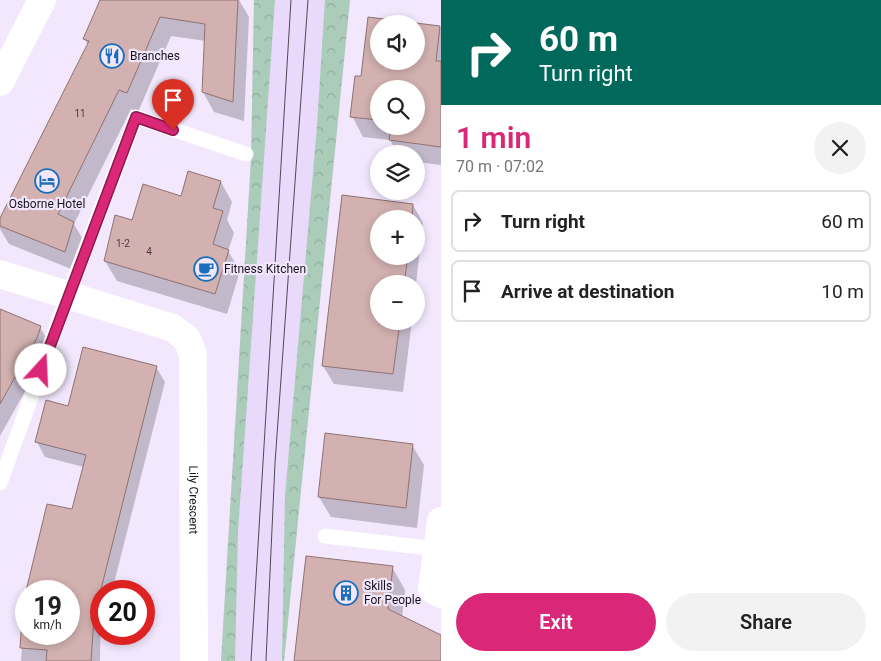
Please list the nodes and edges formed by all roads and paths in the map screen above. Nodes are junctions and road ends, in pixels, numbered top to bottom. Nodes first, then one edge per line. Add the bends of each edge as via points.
1 (42, 0) edge
2 (0, 82) edge
3 (246, 154) dead end
4 (0, 274) edge
5 (68, 295) junction
6 (0, 483) edge
7 (441, 521) edge
8 (325, 536) dead end
9 (438, 549) junction
10 (441, 594) edge
11 (194, 661) edge

1 - 2 street
3 - 5 lane via 136,117
4 - 5 street
5 - 6 lane
5 - 11 street, Lily Crescent via 173,328 187,339 193,354
7 - 9 street
8 - 9 lane
9 - 10 street via 432,589

